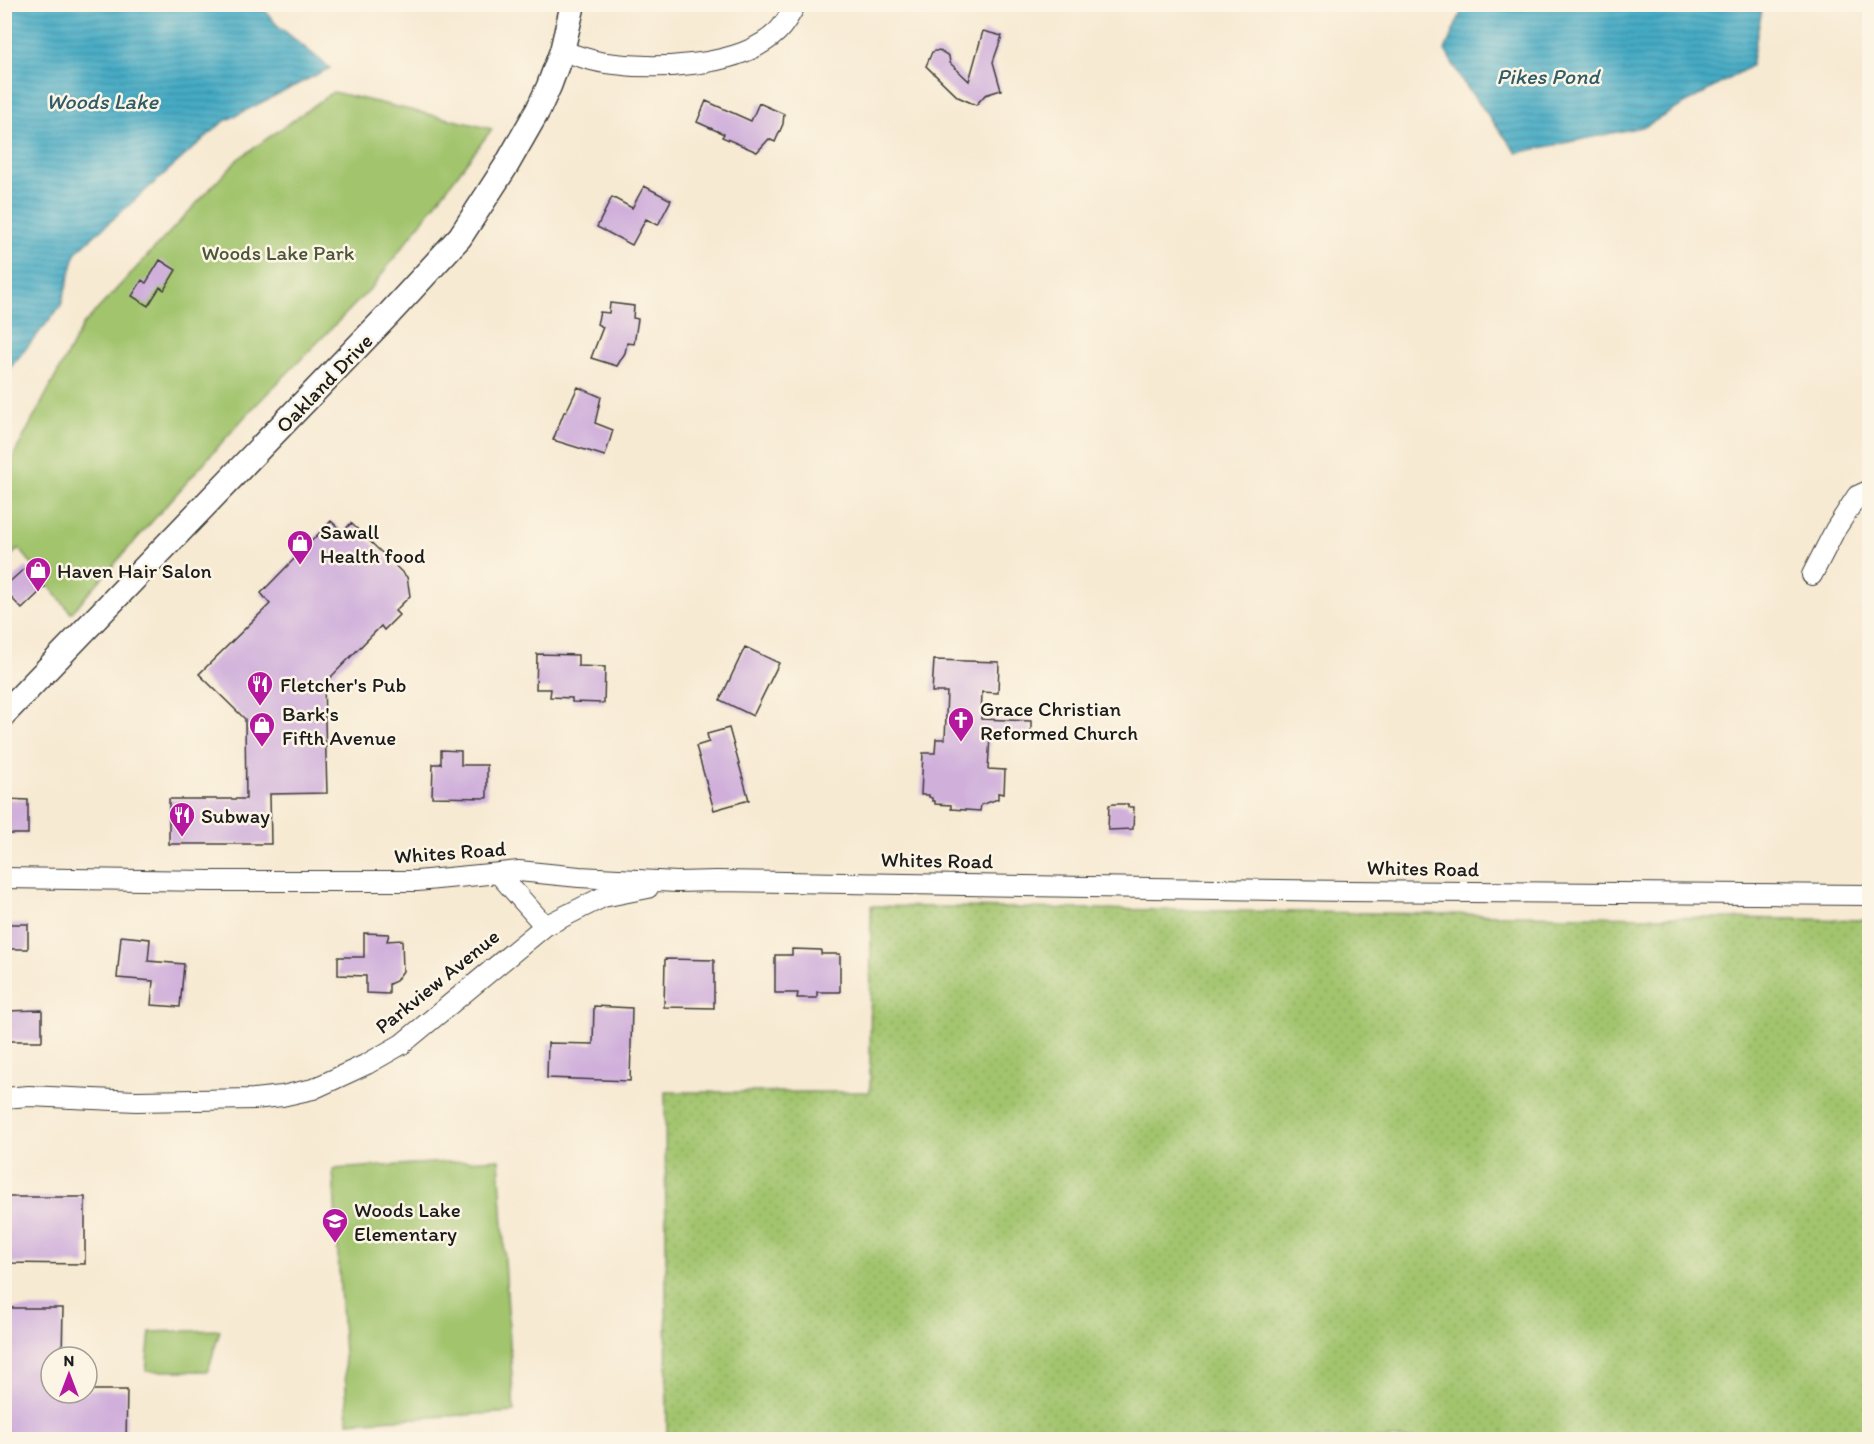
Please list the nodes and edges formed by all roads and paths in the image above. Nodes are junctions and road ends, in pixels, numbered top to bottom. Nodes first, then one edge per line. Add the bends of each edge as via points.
1 (573, 4) edge
2 (796, 4) edge
3 (562, 51) junction
4 (1869, 490) edge
5 (1812, 575) dead end
6 (4, 714) edge
7 (498, 873) junction
8 (4, 878) edge
9 (677, 882) junction
10 (1869, 896) edge
11 (545, 926) junction
12 (4, 1098) edge

1 - 3 main road, Oakland Drive
2 - 3 street via 778,31 759,45 709,62 677,66 606,63
3 - 6 main road, Oakland Drive via 538,110 460,237
4 - 5 street via 1857,496 1834,530
7 - 8 street, Whites Road via 417,881
7 - 9 street, Whites Road via 519,871
7 - 11 street
9 - 10 street, Whites Road
9 - 11 street, Parkview Avenue via 603,897
11 - 12 street, Parkview Avenue via 402,1044 313,1089 282,1096 233,1099

